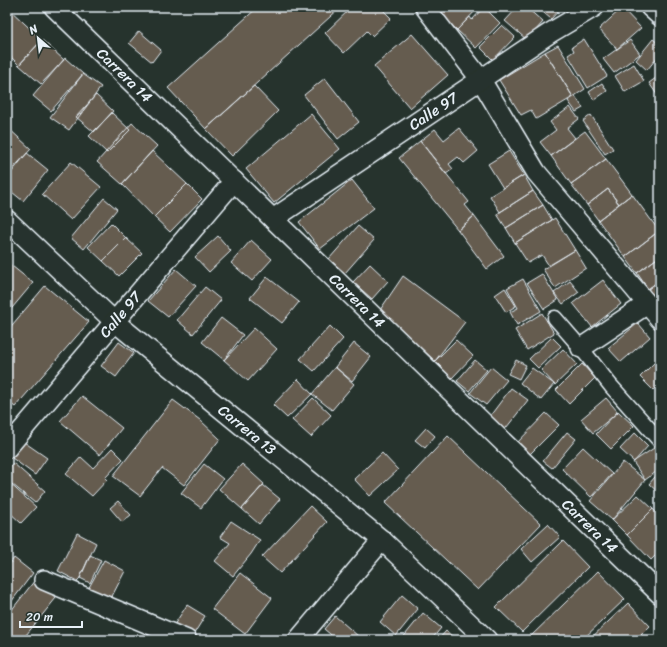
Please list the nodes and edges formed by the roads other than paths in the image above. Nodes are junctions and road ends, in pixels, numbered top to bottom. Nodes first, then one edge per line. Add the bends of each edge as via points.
1 (54, 7) edge
2 (425, 7) edge
3 (594, 7) edge
4 (650, 7) edge
5 (660, 16) edge
6 (481, 80) junction
7 (234, 181) junction
8 (273, 219) junction
9 (7, 220) edge
10 (647, 304) junction
11 (555, 318) dead end
12 (660, 319) edge
13 (115, 322) junction
14 (581, 348) junction
15 (660, 441) edge
16 (7, 448) edge
17 (382, 540) junction
18 (44, 580) dead end
19 (660, 594) edge
20 (187, 640) edge
21 (298, 640) edge
22 (487, 640) edge

1 - 7 street, Carrera 14
2 - 6 street
3 - 6 street, Calle 97 via 550,33
4 - 5 street
6 - 8 street, Calle 97
6 - 10 street via 536,172
7 - 8 street, Carrera 14
7 - 13 street, Calle 97
8 - 19 street, Carrera 14
9 - 13 street, Carrera 13
10 - 12 street
10 - 14 street
11 - 14 street
13 - 16 street, Calle 97
13 - 17 street, Carrera 13
14 - 15 street
17 - 21 street
17 - 22 street, Carrera 13
18 - 20 street

